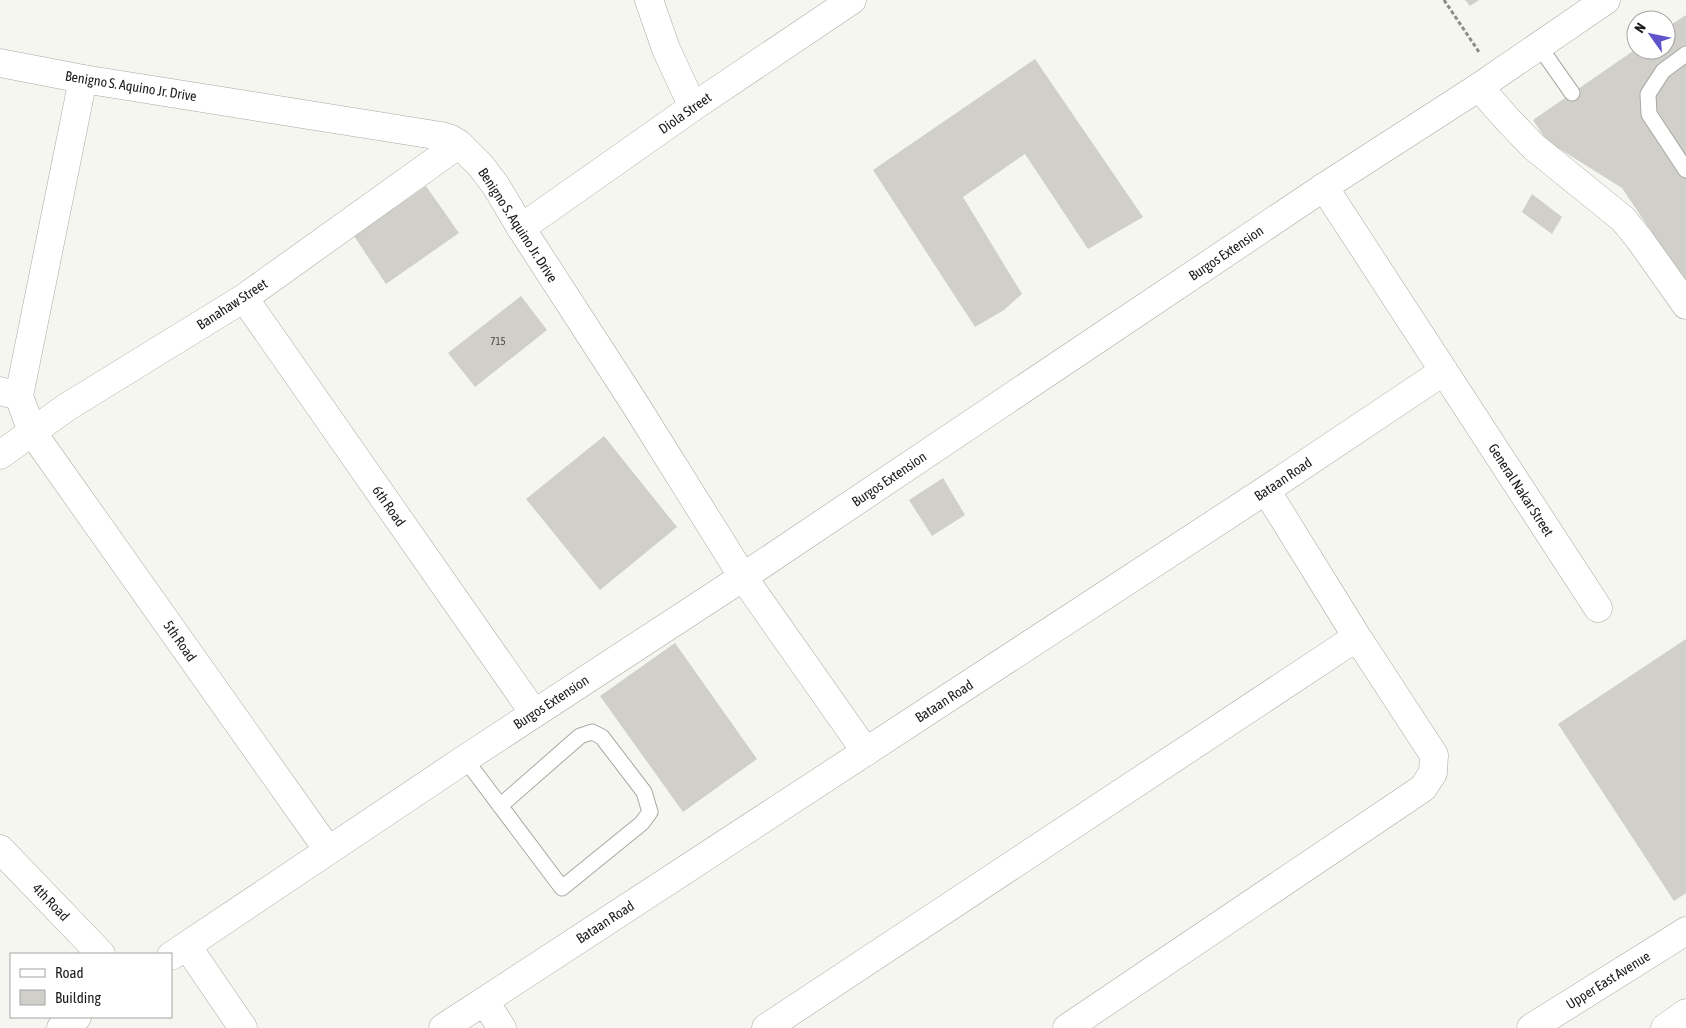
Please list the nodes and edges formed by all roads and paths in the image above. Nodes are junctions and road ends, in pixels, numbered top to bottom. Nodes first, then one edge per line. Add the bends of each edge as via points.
1 (649, 0) edge
2 (852, 0) edge
3 (1444, 0) edge
4 (1606, 0) edge
5 (1539, 46) junction
6 (1686, 54) edge
7 (0, 63) edge
8 (83, 79) junction
9 (1487, 82) junction
10 (1572, 93) dead end
11 (693, 107) junction
12 (459, 144) junction
13 (1686, 170) edge
14 (1324, 187) junction
15 (521, 228) junction
16 (244, 298) junction
17 (1686, 305) edge
18 (1444, 371) junction
19 (9, 394) edge
20 (32, 432) junction
21 (0, 455) edge
22 (1266, 490) junction
23 (743, 577) junction
24 (1598, 608) dead end
25 (1357, 637) junction
26 (534, 714) junction
27 (866, 752) junction
28 (465, 759) junction
29 (500, 806) junction
30 (0, 849) edge
31 (328, 850) junction
32 (1686, 931) edge
33 (179, 951) edge
34 (100, 953) edge
35 (484, 1001) junction
36 (1686, 1013) edge
37 (76, 1018) edge
38 (60, 1028) edge
39 (243, 1028) edge
40 (443, 1028) edge
41 (502, 1028) edge
42 (766, 1028) edge
43 (1067, 1028) edge
44 (1531, 1028) edge
45 (1665, 1028) edge

1 - 11 street via 666,49
2 - 11 street, Diola Street
3 - 9 path
4 - 5 street, Burgos Extension
5 - 9 street, Burgos Extension
5 - 10 lane
6 - 13 lane via 1663,71 1648,94 1649,114
7 - 8 street, Benigno S. Aquino Jr. Drive
8 - 12 street, Benigno S. Aquino Jr. Drive via 441,136
8 - 19 street
9 - 14 street, Burgos Extension
9 - 17 street via 1507,119 1534,147 1622,219
11 - 15 street, Diola Street
12 - 15 street, Benigno S. Aquino Jr. Drive via 496,186
12 - 16 street, Banahaw Street
14 - 18 street, General Nakar Street
14 - 23 street, Burgos Extension
15 - 23 street, Benigno S. Aquino Jr. Drive
16 - 20 street, Banahaw Street
16 - 26 street, 6th Road
18 - 22 street, Bataan Road
18 - 24 street, General Nakar Street
19 - 20 street, 5th Road
20 - 21 street, Banahaw Street
20 - 31 street, 5th Road
22 - 25 street
22 - 27 street, Bataan Road
23 - 26 street, Burgos Extension
23 - 27 street, Benigno S. Aquino Jr. Drive
25 - 42 street
25 - 43 street via 1434,755 1429,781
26 - 28 street, Burgos Extension
27 - 35 street, Bataan Road
28 - 29 lane
28 - 31 street, Burgos Extension
29 - 29 lane via 580,736 592,732 602,737 644,792 650,812 642,823 562,888
30 - 34 street, 4th Road
31 - 33 street, Burgos Extension
32 - 44 street, Upper East Avenue
33 - 39 street
35 - 40 street, Bataan Road
35 - 41 street
36 - 45 street
37 - 38 street

